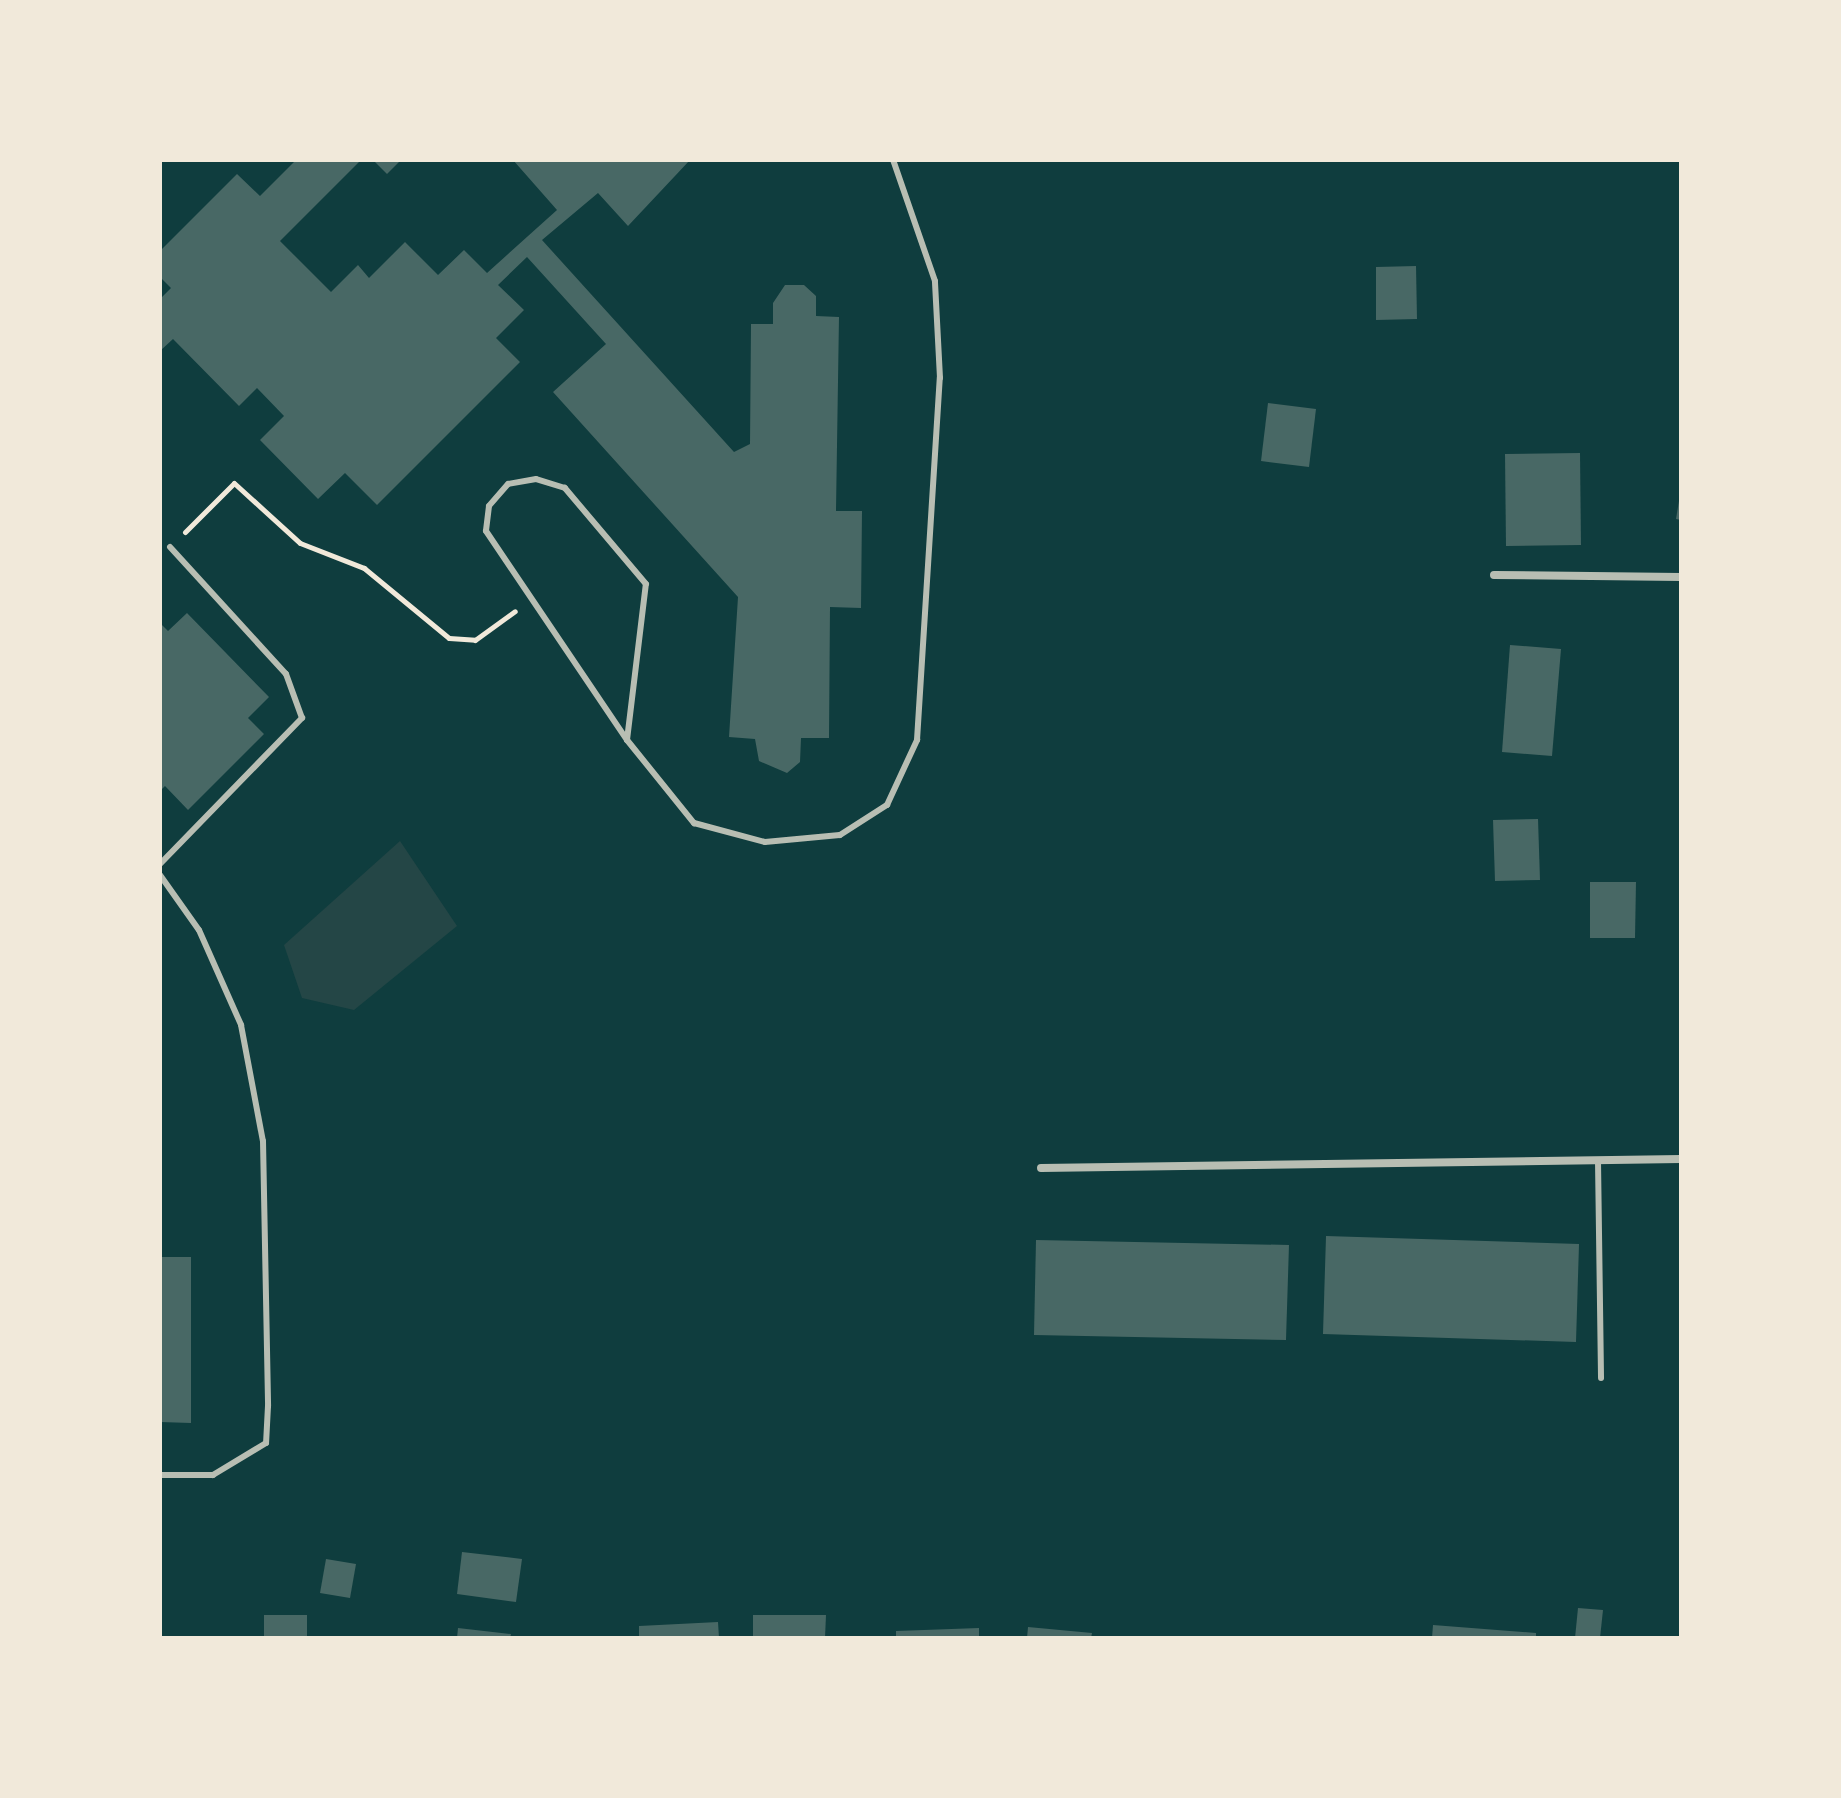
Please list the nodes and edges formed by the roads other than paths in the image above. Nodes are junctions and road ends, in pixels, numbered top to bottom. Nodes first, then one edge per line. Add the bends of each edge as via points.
1 (893, 160) edge
2 (170, 547) road end
3 (1494, 575) dead end
4 (1681, 577) edge
5 (627, 740) junction
6 (160, 864) edge
7 (160, 875) edge
8 (1681, 1159) edge
9 (1598, 1161) junction
10 (1041, 1168) dead end
11 (1601, 1378) dead end
12 (160, 1475) edge

1 - 5 lane via 935,281 940,378 917,740 887,805 840,835 765,842 694,823
2 - 6 lane via 286,674 302,718
3 - 4 street
5 - 5 lane via 486,531 489,506 508,484 536,479 565,488 646,584
7 - 12 lane via 199,930 241,1025 263,1141 268,1406 266,1443 213,1475
8 - 9 street
9 - 10 street
9 - 11 lane

